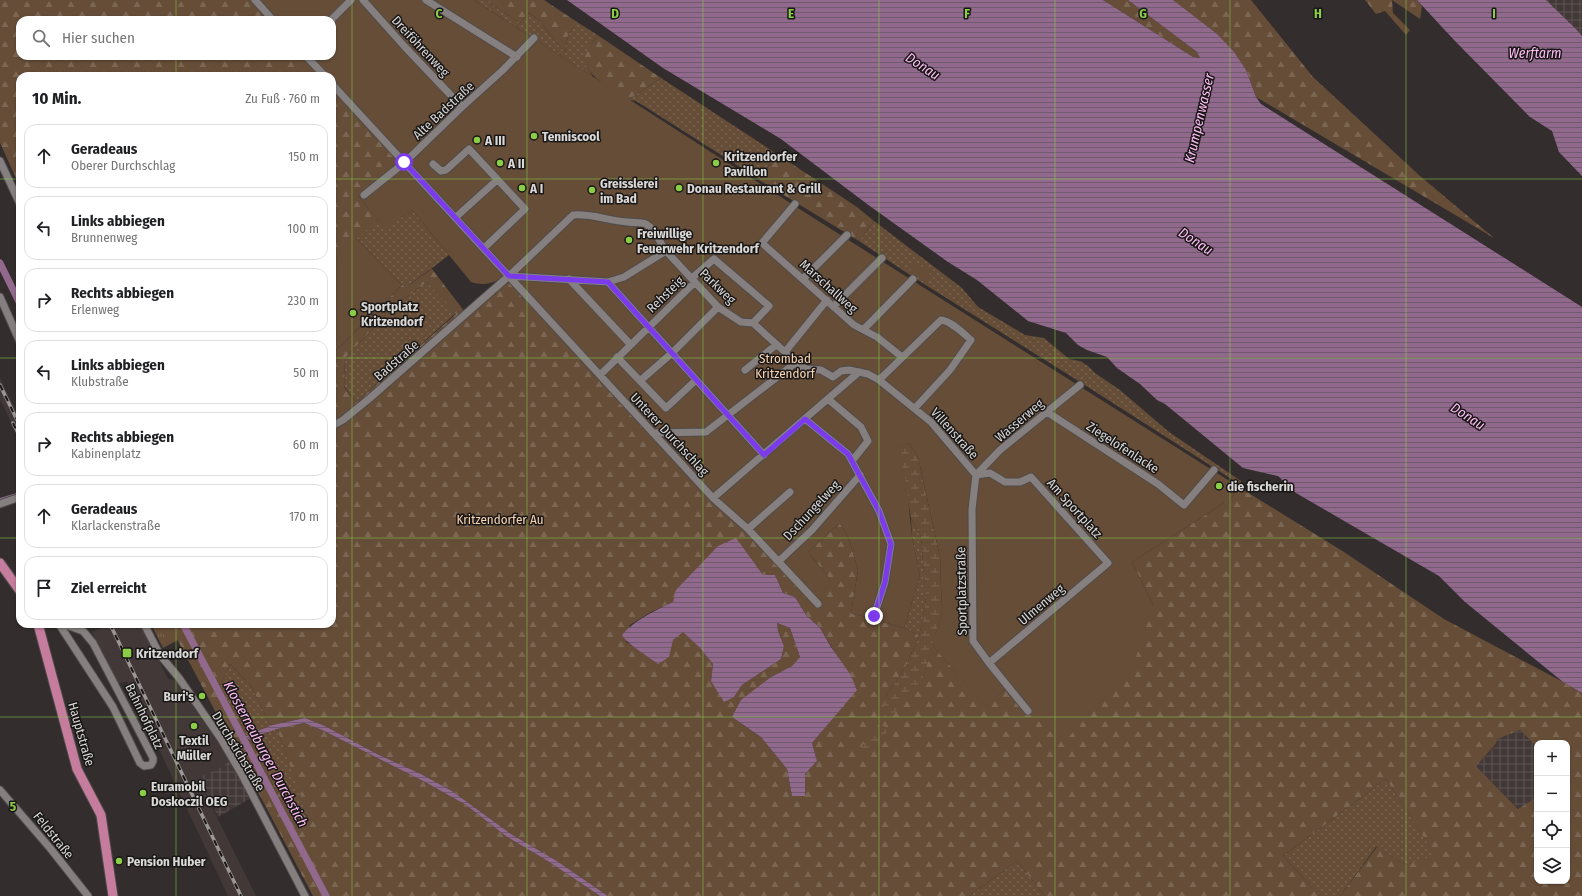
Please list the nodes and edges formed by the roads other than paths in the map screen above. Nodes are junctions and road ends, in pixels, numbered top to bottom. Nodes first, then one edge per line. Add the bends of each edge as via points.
1 (351, 0) edge
2 (363, 0) edge
3 (426, 0) edge
4 (259, 2) edge
5 (270, 16) edge
6 (335, 16) edge
7 (534, 38) dead end
8 (517, 57) junction
9 (310, 60) edge
10 (320, 72) edge
11 (336, 88) edge
12 (462, 107) junction
13 (0, 160) edge
14 (404, 162) junction
15 (434, 164) dead end
16 (498, 180) junction
17 (16, 195) edge
18 (364, 195) dead end
19 (795, 204) dead end
20 (456, 217) junction
21 (847, 235) dead end
22 (484, 248) junction
23 (666, 251) junction
24 (882, 258) dead end
25 (509, 276) junction
26 (569, 279) junction
27 (803, 279) junction
28 (913, 279) dead end
29 (693, 280) junction
30 (608, 282) junction
31 (0, 297) edge
32 (826, 300) junction
33 (834, 306) junction
34 (718, 307) junction
35 (753, 323) junction
36 (648, 327) junction
37 (864, 329) junction
38 (16, 333) edge
39 (630, 344) junction
40 (776, 345) junction
41 (785, 352) junction
42 (672, 353) junction
43 (618, 357) junction
44 (902, 357) junction
45 (794, 364) junction
46 (744, 370) dead end
47 (859, 372) junction
48 (600, 375) junction
49 (641, 380) junction
50 (696, 380) junction
51 (879, 380) junction
52 (1080, 385) dead end
53 (828, 399) junction
54 (915, 408) junction
55 (1047, 412) junction
56 (728, 415) junction
57 (805, 419) junction
58 (336, 423) edge
59 (653, 433) junction
60 (764, 455) junction
61 (852, 461) junction
62 (1214, 470) dead end
63 (860, 475) junction
64 (976, 475) junction
65 (790, 492) dead end
66 (16, 498) edge
67 (713, 498) junction
68 (0, 504) edge
69 (748, 529) junction
70 (779, 561) junction
71 (1108, 563) joint
72 (0, 564) edge
73 (16, 586) edge
74 (818, 604) dead end
75 (874, 616) dead end
76 (39, 628) edge
77 (62, 628) edge
78 (74, 628) edge
79 (146, 628) edge
80 (989, 663) junction
81 (1028, 711) dead end
82 (0, 790) edge
83 (88, 896) edge
84 (113, 896) edge
85 (305, 896) edge

1 - 6 street
2 - 12 street, Dreiföhrenweg
3 - 8 street
4 - 5 street
7 - 8 street, Alte Badstraße
8 - 12 street, Alte Badstraße
9 - 10 street
11 - 14 street, Unterer Durchschlag
12 - 14 street, Alte Badstraße
13 - 17 street
14 - 18 street, Alte Badstraße
14 - 20 street, Unterer Durchschlag
15 - 16 street via 441,170 446,170 469,149
16 - 20 street
16 - 22 street via 526,209
19 - 27 street, Marschallweg via 762,243
20 - 22 street, Unterer Durchschlag
21 - 27 street
22 - 25 street, Unterer Durchschlag
23 - 25 street, Parkweg via 658,236 644,223 621,222 584,214 573,215
23 - 29 street, Parkweg
23 - 30 street via 624,278
24 - 33 street
25 - 26 street
25 - 48 street, Unterer Durchschlag
25 - 58 street, Badstraße via 370,398
26 - 30 street
26 - 39 street
27 - 32 street, Marschallweg
28 - 37 street
29 - 34 street, Parkweg
29 - 35 street, Rehsteig via 714,259 769,306
29 - 36 street, Rehsteig
30 - 36 street
31 - 38 street
32 - 33 street, Marschallweg
32 - 41 street
33 - 37 street, Marschallweg via 854,325
34 - 35 street, Parkweg via 741,322
34 - 42 street
35 - 40 street, Parkweg
36 - 39 street, Rehsteig
36 - 42 street
37 - 44 street, Marschallweg
39 - 43 street, Rehsteig
40 - 41 street, Parkweg
40 - 46 street
41 - 45 street, Parkweg
42 - 49 street
42 - 50 street
43 - 48 street, Rehsteig
43 - 49 street
44 - 51 street
44 - 54 street via 941,320 971,340 950,370
45 - 47 street, Villenstraße via 807,369 821,370 833,377 841,370
45 - 56 street
47 - 51 street, Villenstraße
47 - 53 street
48 - 59 street, Unterer Durchschlag
49 - 50 street via 666,408
50 - 56 street
51 - 54 street, Villenstraße
52 - 55 street, Wasserweg
53 - 57 street
53 - 61 street via 861,427 868,441
54 - 64 street, Villenstraße via 931,422
55 - 62 street, Ziegelofenlacke via 1158,484 1184,506
55 - 64 street, Wasserweg via 1000,450
56 - 59 street via 706,432
56 - 60 street
57 - 60 street
57 - 61 street via 848,454
59 - 67 street, Unterer Durchschlag
60 - 67 street
61 - 63 street
63 - 70 street, Dschungelweg via 812,530
63 - 75 street via 879,511 891,544 885,582
64 - 71 street, Am Sportplatz via 990,474 1005,482 1020,482 1031,477
64 - 80 street, Sportplatzstraße via 972,509 973,641
65 - 69 street
66 - 68 street
67 - 69 street, Unterer Durchschlag
69 - 70 street, Unterer Durchschlag
70 - 74 street, Unterer Durchschlag
71 - 80 street, Ulmenweg
72 - 73 main road
76 - 84 main road, Hauptstraße via 77,769 101,815
77 - 78 street, Bahnhofplatz via 113,708 140,763 144,766 151,765 153,758 93,643 83,631
79 - 85 street, Durchstichstraße via 160,655 179,678 225,746
80 - 81 street, Sportplatzstraße
82 - 83 street, Feldstraße

